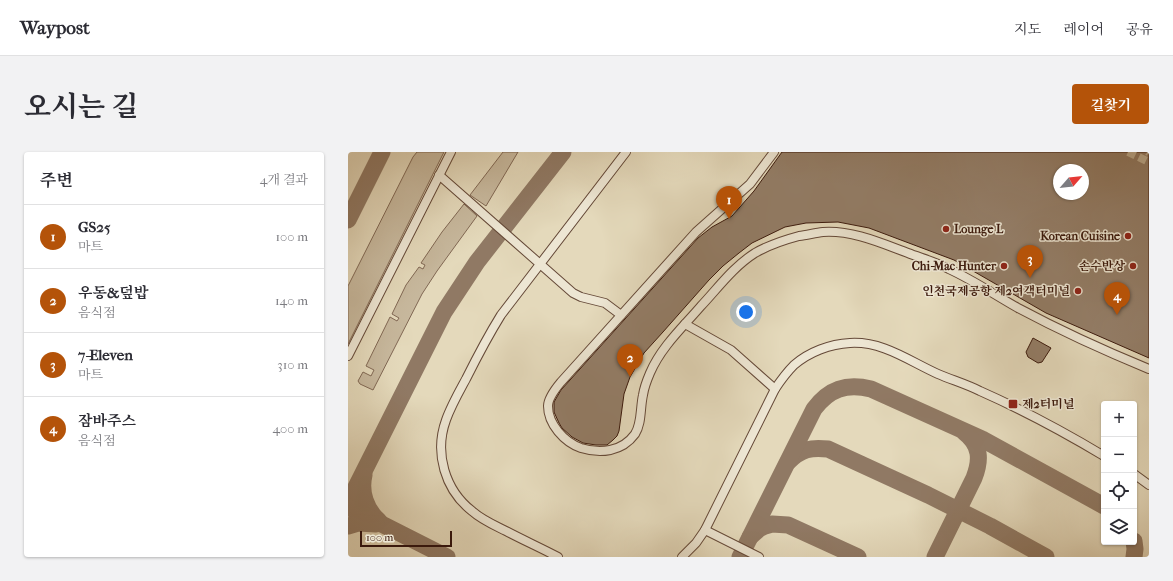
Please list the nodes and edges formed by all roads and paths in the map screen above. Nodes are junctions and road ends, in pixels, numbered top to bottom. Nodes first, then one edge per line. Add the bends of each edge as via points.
1 (451, 152) edge
2 (626, 152) edge
3 (774, 152) edge
4 (439, 174) junction
5 (540, 264) junction
6 (621, 315) junction
7 (685, 324) junction
8 (348, 356) edge
9 (1149, 369) edge
10 (775, 389) junction
11 (1101, 454) edge
12 (1137, 476) edge
13 (1149, 485) edge
14 (705, 530) junction
15 (558, 557) edge
16 (682, 557) edge
17 (759, 557) edge

1 - 4 lane
2 - 5 lane
3 - 6 lane via 750,184 696,232
4 - 5 lane
4 - 8 lane
5 - 6 lane via 573,293 605,303
5 - 15 lane via 486,339 451,408 443,432 442,453 448,479 465,506 484,520
6 - 7 lane via 561,382 547,405 553,424 560,434 579,447 606,451 618,448 634,434 639,426 643,396 650,373 659,355
7 - 9 lane via 737,266 755,253 790,238 823,232 838,233 871,239 948,268 1018,308 1101,349
7 - 10 lane via 731,350
10 - 11 lane via 795,365 818,350 849,343 881,346 980,390
10 - 14 lane
12 - 13 lane
14 - 16 lane
14 - 17 lane

